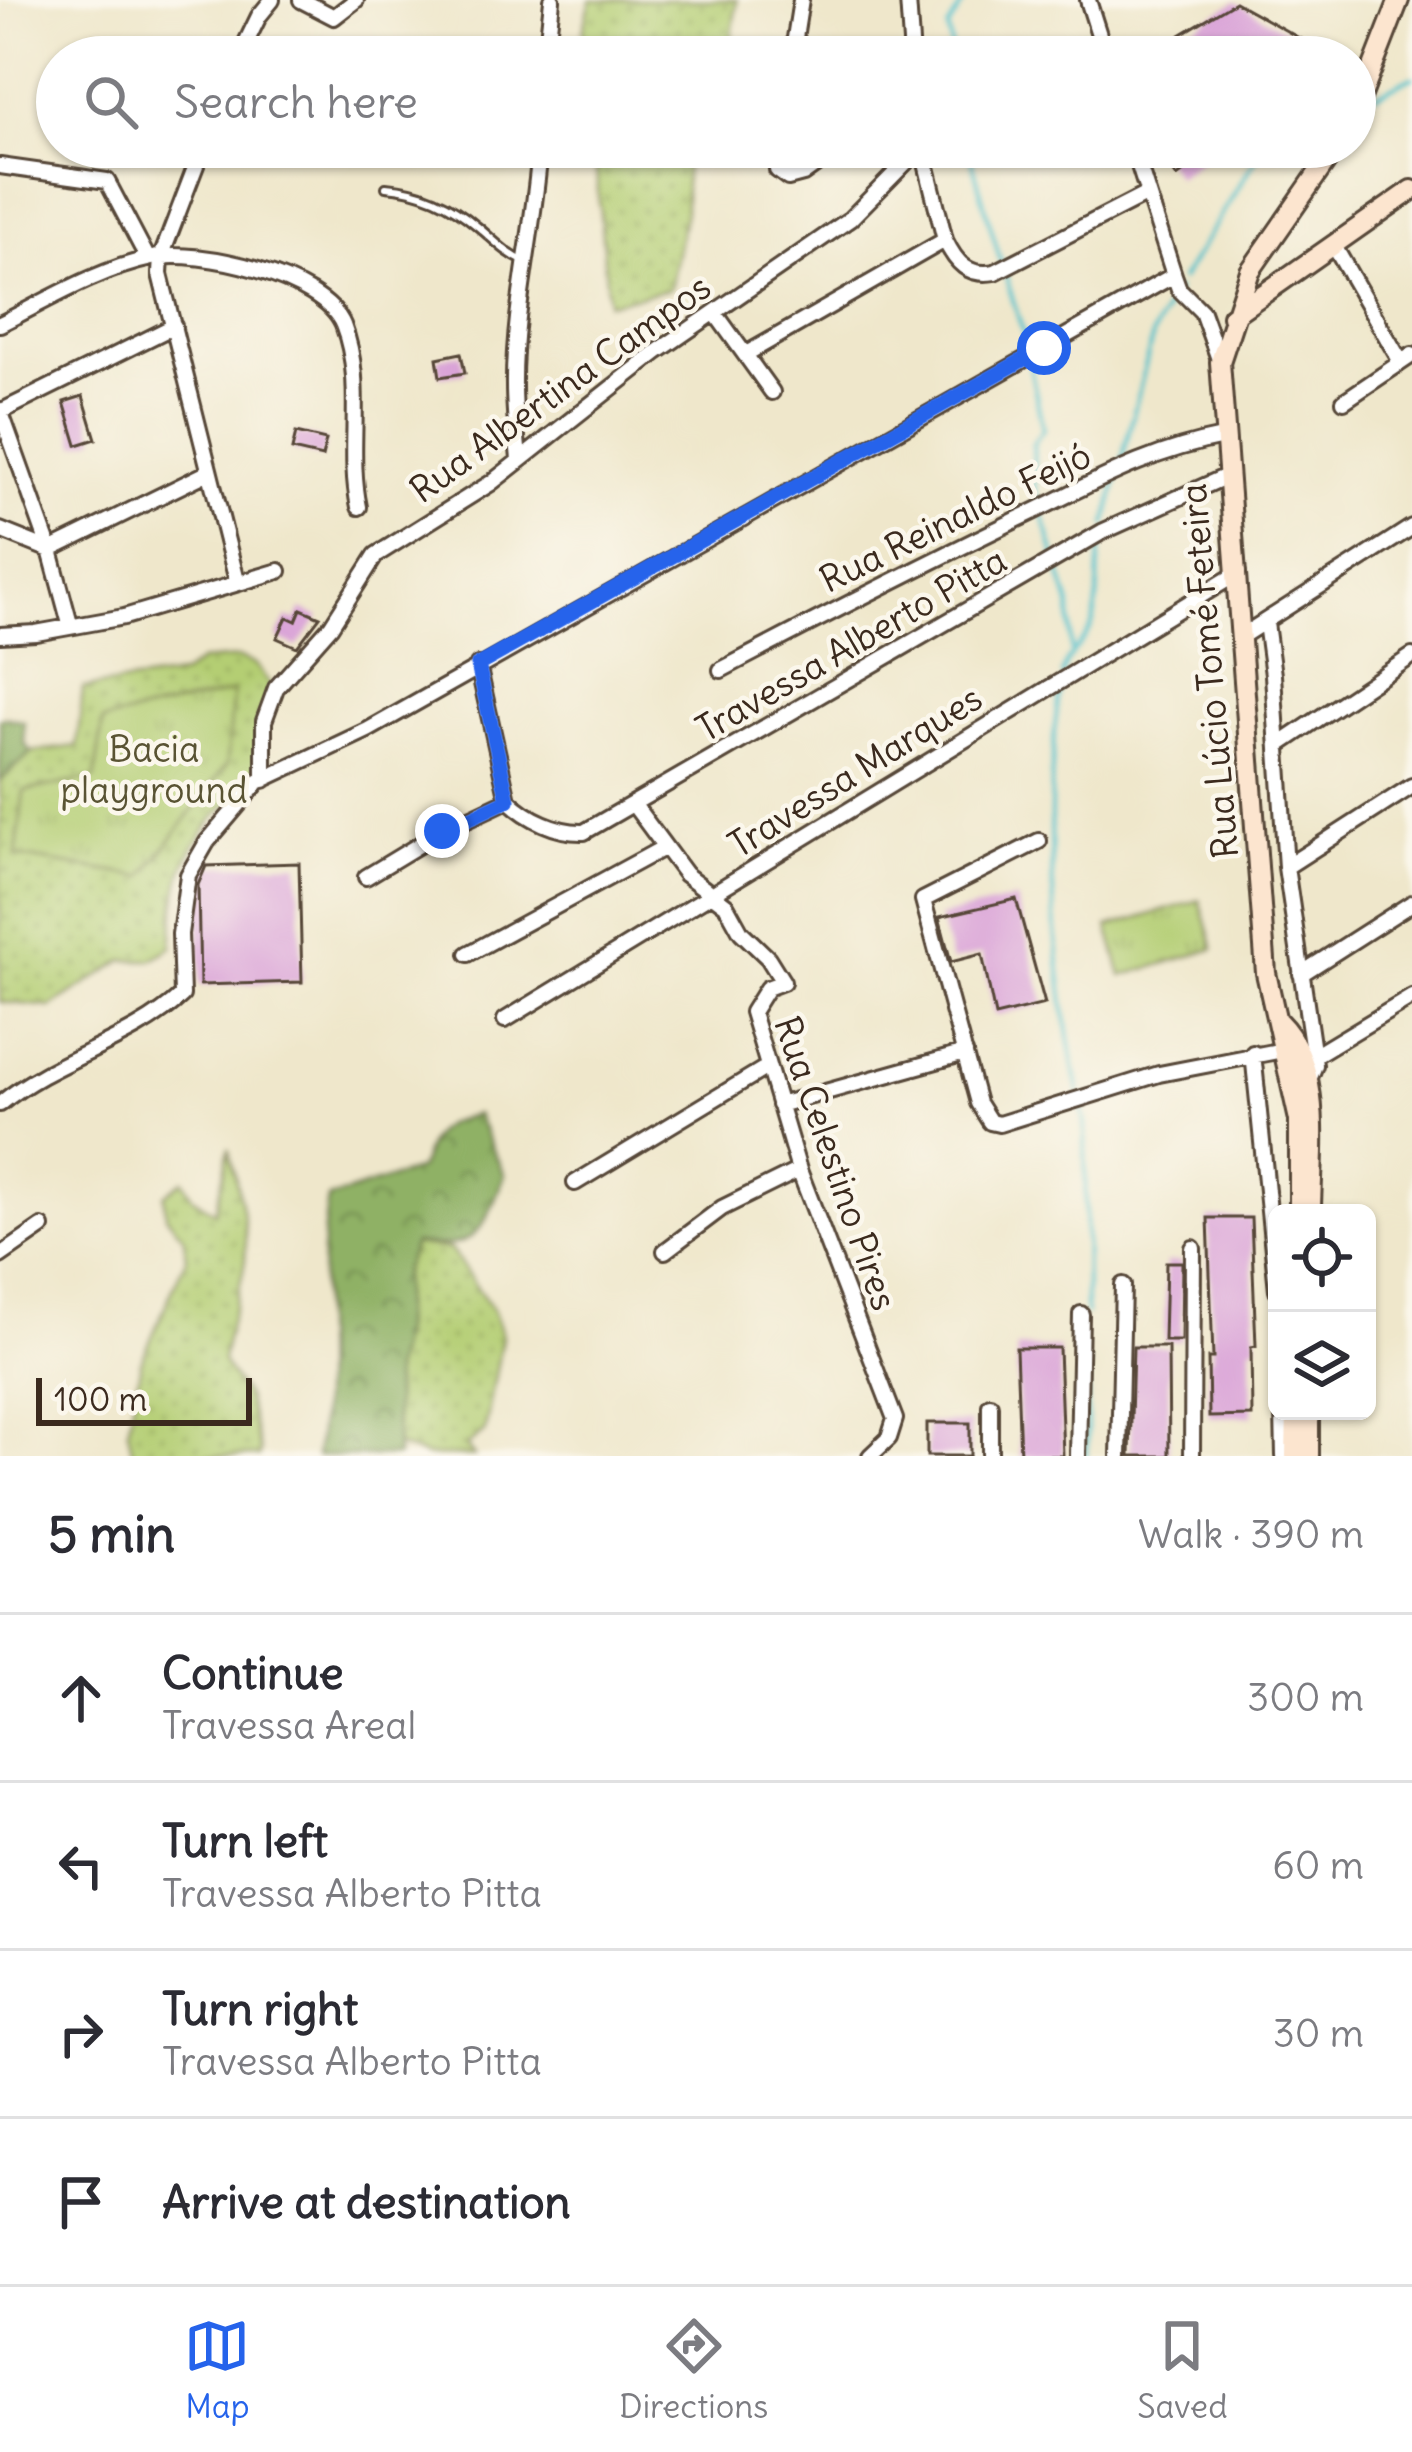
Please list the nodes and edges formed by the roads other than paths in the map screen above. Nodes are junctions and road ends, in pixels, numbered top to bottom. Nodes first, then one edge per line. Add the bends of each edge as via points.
1 (272, 0) edge
2 (301, 0) edge
3 (356, 0) edge
4 (552, 0) edge
5 (801, 0) edge
6 (908, 0) edge
7 (1088, 0) edge
8 (1399, 0) edge
9 (249, 36) edge
10 (548, 36) edge
11 (795, 36) edge
12 (911, 36) edge
13 (1099, 36) edge
14 (1376, 59) edge
15 (0, 166) edge
16 (194, 168) edge
17 (538, 168) edge
18 (777, 168) edge
19 (811, 168) edge
20 (901, 168) edge
21 (927, 168) edge
22 (1139, 168) edge
23 (1324, 168) edge
24 (386, 187) dead end
25 (1412, 190) edge
26 (1147, 194) junction
27 (945, 240) junction
28 (1334, 246) junction
29 (154, 258) junction
30 (528, 264) junction
31 (1176, 280) junction
32 (715, 313) junction
33 (1232, 316) junction
34 (0, 324) edge
35 (174, 326) junction
36 (746, 354) junction
37 (1406, 358) edge
38 (1220, 362) junction
39 (772, 392) dead end
40 (1344, 401) dead end
41 (0, 411) edge
42 (1223, 437) junction
43 (520, 460) junction
44 (209, 472) junction
45 (1227, 476) junction
46 (359, 507) dead end
47 (1412, 526) edge
48 (0, 530) edge
49 (50, 550) junction
50 (279, 572) dead end
51 (1238, 573) junction
52 (237, 581) junction
53 (1266, 622) junction
54 (70, 624) junction
55 (0, 635) edge
56 (1242, 636) junction
57 (1412, 656) edge
58 (478, 665) junction
59 (722, 670) dead end
60 (1279, 745) junction
61 (264, 780) junction
62 (1412, 786) edge
63 (508, 800) junction
64 (634, 805) junction
65 (1039, 841) dead end
66 (663, 848) junction
67 (1286, 868) junction
68 (366, 877) dead end
69 (716, 894) junction
70 (1412, 903) edge
71 (468, 954) dead end
72 (1301, 974) junction
73 (1412, 997) edge
74 (505, 1020) dead end
75 (1299, 1051) junction
76 (965, 1053) junction
77 (1253, 1053) junction
78 (767, 1066) junction
79 (1302, 1092) junction
80 (0, 1104) edge
81 (778, 1105) junction
82 (799, 1170) junction
83 (575, 1184) dead end
84 (1268, 1204) edge
85 (1299, 1204) edge
86 (1310, 1204) edge
87 (41, 1227) dead end
88 (1193, 1248) dead end
89 (665, 1251) dead end
90 (0, 1256) edge
91 (1123, 1285) dead end
92 (1081, 1314) dead end
93 (990, 1405) dead end
94 (1283, 1420) edge
95 (1296, 1420) edge
96 (1309, 1420) edge
97 (870, 1456) edge
98 (990, 1456) edge
99 (1078, 1456) edge
100 (1119, 1456) edge
101 (1192, 1456) edge
102 (1284, 1456) edge
103 (1295, 1456) edge
104 (1309, 1456) edge

1 - 9 street
2 - 3 street via 334,17
4 - 10 street
5 - 11 street
6 - 12 street
7 - 13 street
8 - 14 main road
15 - 29 street via 107,181
16 - 29 street
17 - 30 street
18 - 19 street via 788,178
20 - 32 street, Rua Albertina Campos via 850,219
21 - 27 street
22 - 26 street
23 - 33 main road, Rua Lúcio Tomé Feteira via 1268,240
24 - 30 lane via 443,202
25 - 28 main road
26 - 27 street via 995,272 963,268
26 - 31 street
27 - 36 street
28 - 33 main road
28 - 37 street via 1387,340
29 - 34 street
29 - 35 street
29 - 46 street via 281,277 325,299 344,328 352,365
30 - 43 street via 514,385
31 - 38 street via 1202,312
31 - 58 street
32 - 36 street
32 - 43 street, Rua Albertina Campos
33 - 38 main road, Rua Lúcio Tomé Feteira
35 - 41 street
35 - 44 street
36 - 39 street
37 - 40 street
38 - 42 main road, Rua Lúcio Tomé Feteira
41 - 49 street
42 - 45 main road, Rua Lúcio Tomé Feteira
42 - 59 street, Rua Reinaldo Feijó via 1119,468
43 - 61 street, Rua Albertina Campos via 376,555 332,626 276,688 264,721
44 - 49 street
44 - 52 street
45 - 51 main road, Rua Lúcio Tomé Feteira
45 - 64 street, Travessa Alberto Pitta via 1102,532
47 - 53 street
48 - 49 street
49 - 54 street
50 - 52 street
51 - 56 main road, Rua Lúcio Tomé Feteira
51 - 69 street, Travessa Marques
52 - 54 street via 124,617
53 - 56 street
53 - 60 street, Rua Lúcio Tomé Feteira
54 - 55 street
56 - 75 main road, Rua Lúcio Tomé Feteira via 1266,973 1278,1021
57 - 60 street
58 - 61 street
58 - 63 street
60 - 67 street, Rua Lúcio Tomé Feteira
61 - 80 street via 224,817 188,875 182,994
62 - 67 street
63 - 64 street, Travessa Alberto Pitta via 571,833
63 - 68 street
64 - 66 street, Rua Celestino Pires
65 - 76 street via 923,900
66 - 69 street, Rua Celestino Pires
66 - 71 street
67 - 72 street, Rua Lúcio Tomé Feteira
69 - 74 street, Travessa Marques
69 - 78 street, Rua Celestino Pires via 783,982 767,988 752,1012
70 - 72 street
72 - 75 street, Rua Lúcio Tomé Feteira
73 - 75 street
75 - 77 street
75 - 79 main road, Rua Lúcio Tomé Feteira
76 - 77 street via 978,1103 999,1124
76 - 81 street
77 - 84 street
78 - 81 street, Rua Celestino Pires
78 - 83 street
79 - 85 main road, Rua Lúcio Tomé Feteira
79 - 86 main road, Rua Lúcio Tomé Feteira
81 - 82 street, Rua Celestino Pires
82 - 89 street via 722,1208
82 - 97 street, Rua Celestino Pires via 895,1419
87 - 90 street
88 - 101 street
91 - 100 street
92 - 99 street
93 - 98 street
94 - 102 street
95 - 103 main road
96 - 104 main road

